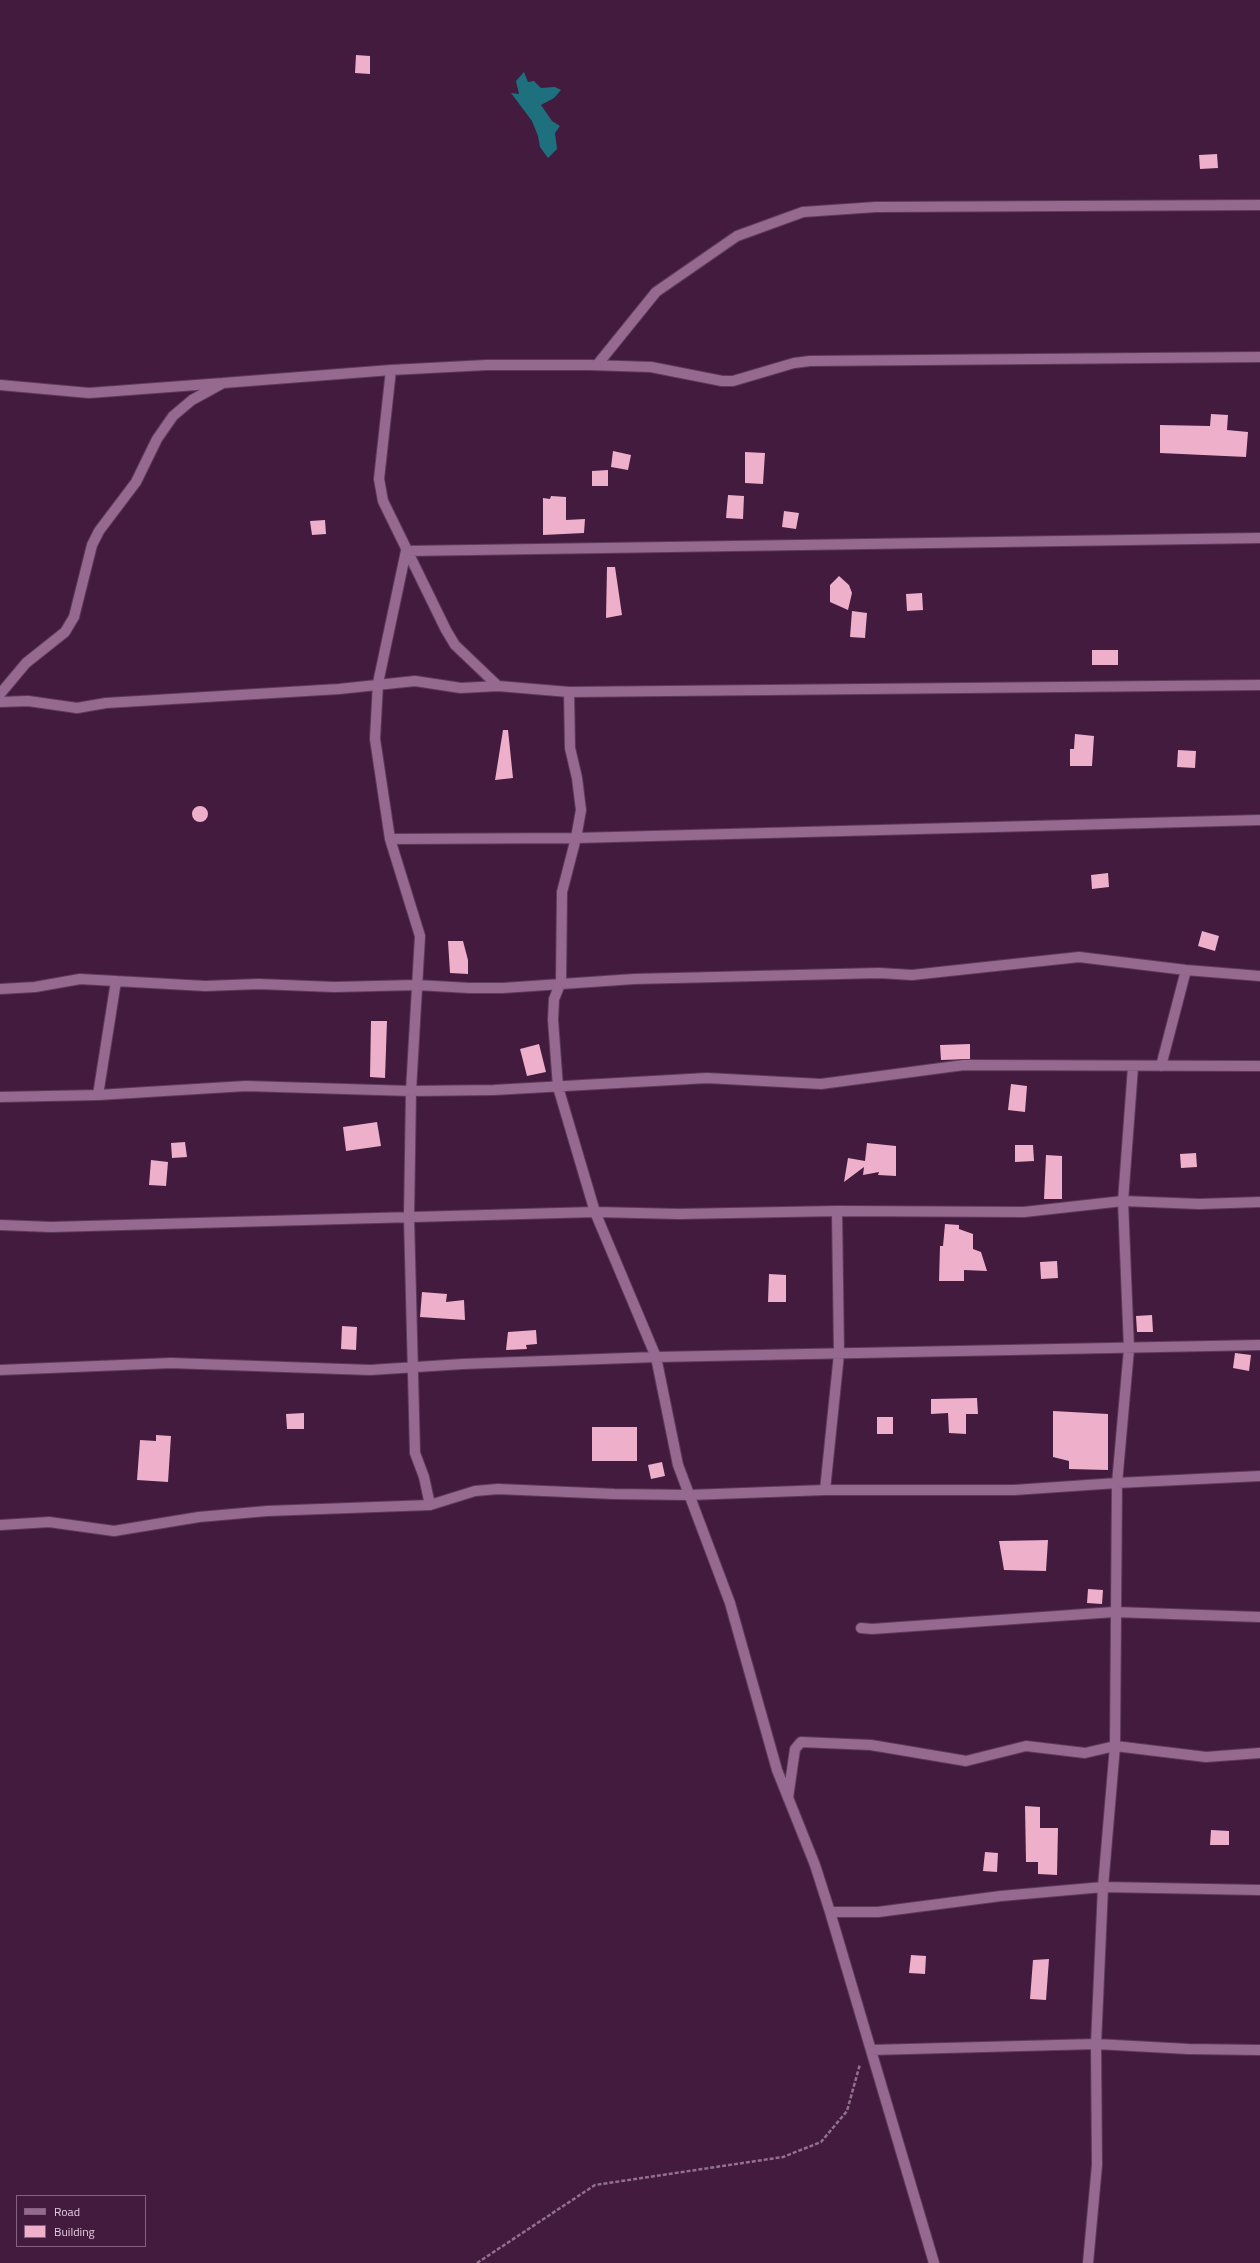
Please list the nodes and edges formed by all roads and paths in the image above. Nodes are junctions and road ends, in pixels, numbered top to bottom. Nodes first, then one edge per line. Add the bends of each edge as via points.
1 (1260, 205) edge
2 (1260, 357) edge
3 (597, 365) junction
4 (392, 370) junction
5 (223, 383) junction
6 (0, 385) edge
7 (1260, 538) edge
8 (406, 551) junction
9 (378, 683) junction
10 (1260, 685) edge
11 (498, 686) junction
12 (569, 692) junction
13 (0, 694) edge
14 (0, 702) edge
15 (1260, 820) edge
16 (576, 838) junction
17 (390, 839) junction
18 (1186, 970) junction
19 (1260, 976) edge
20 (116, 982) junction
21 (561, 982) junction
22 (417, 985) junction
23 (0, 989) edge
24 (1161, 1066) junction
25 (1260, 1066) edge
26 (1133, 1067) junction
27 (558, 1087) junction
28 (411, 1091) junction
29 (98, 1095) junction
30 (0, 1097) edge
31 (1123, 1201) junction
32 (1260, 1202) edge
33 (837, 1211) junction
34 (595, 1212) junction
35 (409, 1217) junction
36 (0, 1225) edge
37 (1260, 1345) edge
38 (1129, 1349) junction
39 (839, 1354) junction
40 (656, 1357) junction
41 (412, 1367) junction
42 (0, 1370) edge
43 (1260, 1476) edge
44 (1117, 1483) junction
45 (826, 1490) junction
46 (689, 1495) junction
47 (430, 1505) junction
48 (0, 1525) edge
49 (1114, 1612) junction
50 (1260, 1617) edge
51 (861, 1628) dead end
52 (1114, 1746) junction
53 (1260, 1753) edge
54 (787, 1799) junction
55 (1103, 1887) junction
56 (1260, 1890) edge
57 (830, 1912) junction
58 (868, 2038) junction
59 (1096, 2044) junction
60 (871, 2050) junction
61 (1260, 2050) edge
62 (477, 2263) edge
63 (934, 2263) edge
64 (1088, 2263) edge

1 - 3 street via 876,207 803,212 737,236 656,292
2 - 3 street via 810,361 794,363 733,381 657,368
3 - 4 street via 486,365
4 - 5 street
4 - 8 street via 379,479 383,501
5 - 6 street via 89,393
5 - 13 street via 192,400 173,416 157,439 136,482 99,531 92,545 74,617 65,632 26,664
7 - 8 street
8 - 9 street
8 - 11 street via 455,645
9 - 11 street via 422,681 461,688
9 - 14 street via 339,689 106,703 77,708 28,701
9 - 17 street via 375,739
10 - 12 street
11 - 12 street
12 - 16 street via 570,748 581,810
15 - 16 street
16 - 17 street
16 - 21 street via 562,892
17 - 22 street via 420,936
18 - 19 street
18 - 21 street via 1079,957 912,975 879,973
18 - 24 street
20 - 22 street via 205,986
20 - 23 street via 80,979 35,987
20 - 29 street
21 - 22 street via 476,988
21 - 27 street via 554,999 553,1013
22 - 28 street
24 - 25 street
24 - 26 street
26 - 27 street via 964,1066 842,1083 707,1078
26 - 31 street
27 - 28 street
27 - 34 street
28 - 29 street via 246,1086
28 - 35 street
29 - 30 street
31 - 32 street via 1199,1204
31 - 33 street via 1024,1212
31 - 38 street
33 - 34 street via 679,1214
33 - 39 street
34 - 35 street
34 - 40 street
35 - 36 street via 51,1227
35 - 41 street
37 - 38 street
38 - 39 street
38 - 44 street
39 - 40 street
39 - 45 street
40 - 41 street
40 - 46 street via 678,1465
41 - 42 street via 370,1370 171,1363
41 - 47 street via 415,1453
43 - 44 street
44 - 45 street via 1014,1490
44 - 49 street
45 - 46 street
46 - 47 street via 498,1489 475,1491
46 - 54 street via 730,1603
47 - 48 street via 267,1511 200,1517 114,1531 49,1522
49 - 50 street
49 - 51 street
49 - 52 street
52 - 53 street via 1206,1757
52 - 54 street via 1085,1753 1026,1746 966,1761 871,1746 801,1742 795,1749
52 - 55 street
54 - 57 street via 815,1865
55 - 56 street
55 - 57 street via 1001,1896 878,1912
55 - 59 street
57 - 58 street
58 - 60 street
58 - 62 path via 847,2110 821,2142 783,2156 595,2185
59 - 60 street
59 - 61 street
59 - 64 street via 1097,2166
60 - 63 street

